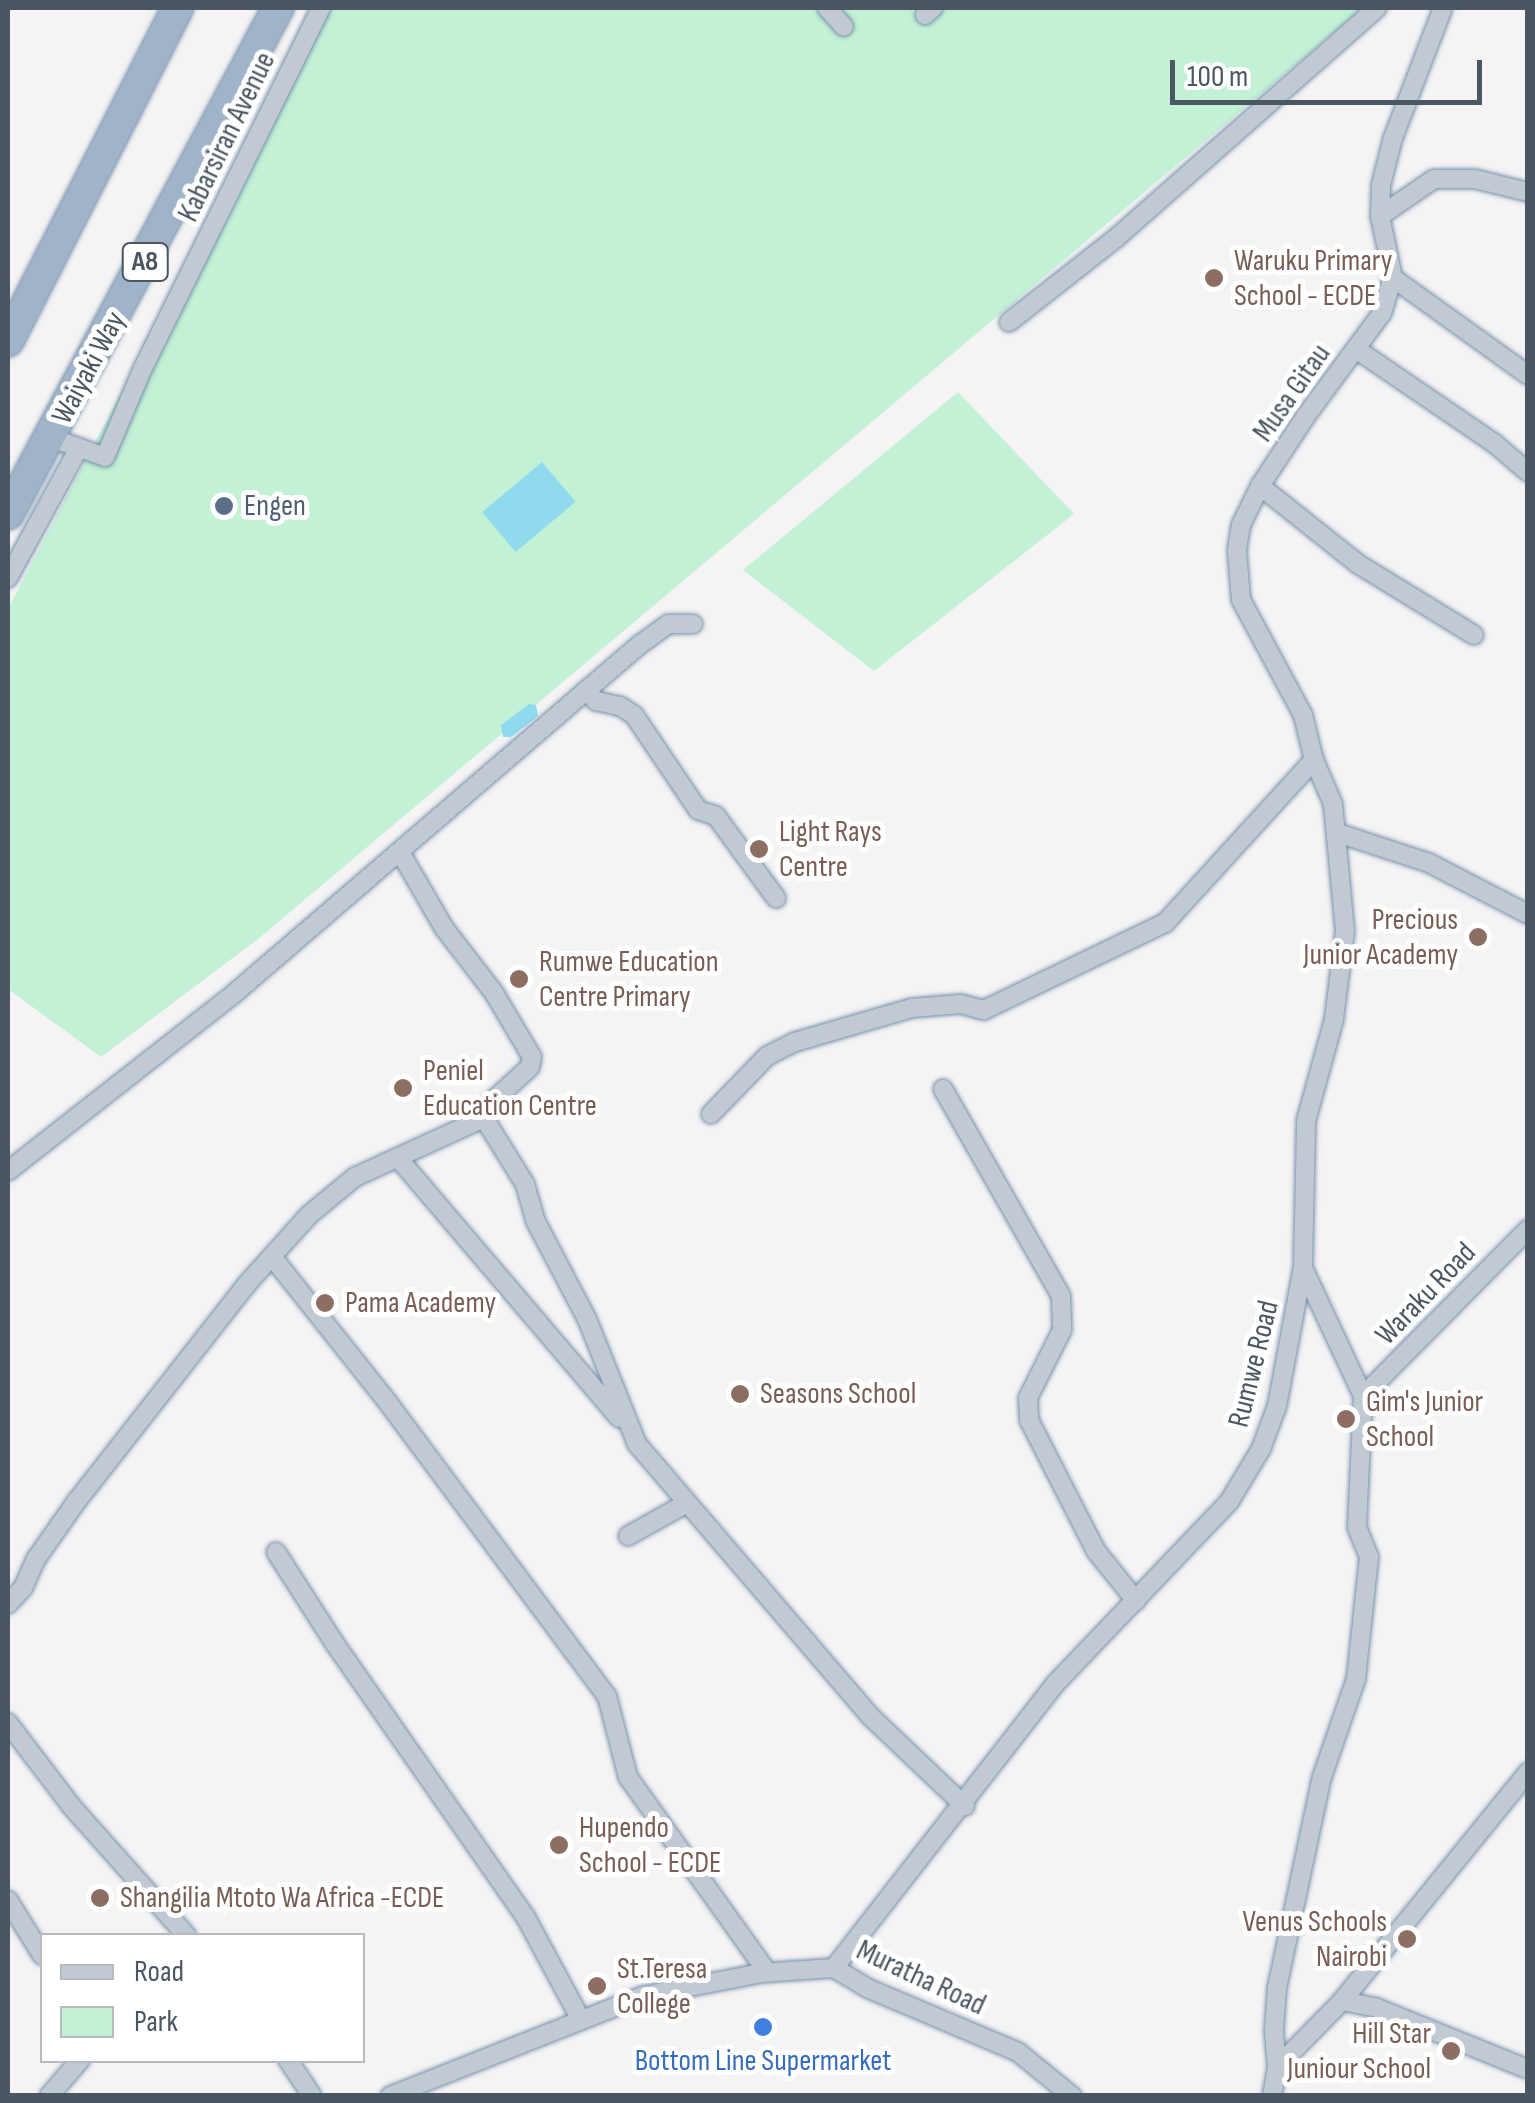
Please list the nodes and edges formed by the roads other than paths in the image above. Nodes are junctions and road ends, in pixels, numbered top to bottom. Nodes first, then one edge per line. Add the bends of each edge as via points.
1 (178, 8) edge
2 (278, 8) edge
3 (321, 8) edge
4 (827, 8) edge
5 (1377, 8) edge
6 (1443, 8) edge
7 (844, 26) dead end
8 (1528, 192) edge
9 (1380, 216) junction
10 (1394, 278) junction
11 (1009, 322) dead end
12 (8, 341) edge
13 (1356, 349) junction
14 (1528, 375) edge
15 (65, 443) junction
16 (1528, 472) edge
17 (1260, 486) junction
18 (8, 514) edge
19 (8, 578) edge
20 (694, 624) dead end
21 (1474, 635) dead end
22 (586, 690) junction
23 (1314, 760) junction
24 (1333, 804) joint
25 (1338, 833) junction
26 (400, 852) junction
27 (776, 898) dead end
28 (1528, 914) edge
29 (943, 1088) dead end
30 (710, 1114) dead end
31 (484, 1118) junction
32 (398, 1158) junction
33 (8, 1171) edge
34 (1528, 1229) edge
35 (273, 1258) junction
36 (1303, 1268) junction
37 (1363, 1396) junction
38 (628, 1430) junction
39 (685, 1504) junction
40 (628, 1536) dead end
41 (276, 1552) dead end
42 (1136, 1600) junction
43 (8, 1604) edge
44 (8, 1723) edge
45 (1528, 1772) edge
46 (965, 1806) junction
47 (8, 1900) edge
48 (184, 1933) edge
49 (40, 1952) edge
50 (834, 1968) junction
51 (767, 1972) junction
52 (1342, 2000) junction
53 (581, 2020) junction
54 (77, 2063) edge
55 (290, 2063) edge
56 (1278, 2067) junction
57 (1525, 2068) dead end
58 (49, 2096) edge
59 (312, 2096) edge
60 (390, 2096) edge
61 (1072, 2096) edge
62 (1272, 2096) edge

1 - 12 highway
2 - 15 highway, Waiyaki Way / A8
3 - 15 street, Kabarsiran Avenue via 105,457
4 - 7 street
5 - 11 street via 1116,238
6 - 9 street via 1393,138
8 - 9 street via 1475,180 1434,180
9 - 10 street
10 - 13 street, Musa Gitau via 1382,313
10 - 14 street
13 - 16 street
13 - 17 street, Musa Gitau
15 - 18 highway, Waiyaki Way / A8
15 - 19 street
17 - 21 street via 1358,564
17 - 23 street, Musa Gitau via 1239,538 1241,600 1303,715
20 - 22 street via 668,624
22 - 26 street
22 - 27 street via 634,715 698,810 716,816
23 - 24 street, Musa Gitau
23 - 30 street via 1164,922 984,1010 961,1004 912,1008 795,1042 767,1056
24 - 25 street, Rumwe Road
25 - 28 street via 1430,863
25 - 36 street, Rumwe Road via 1345,931 1334,1019 1306,1121
26 - 31 street via 532,1057 530,1067 486,1107
26 - 33 street via 236,992
29 - 42 street via 1061,1296 1062,1330 1028,1398 1029,1420 1096,1550
31 - 32 street
31 - 38 street via 525,1184 548,1250 587,1319
32 - 35 street via 356,1177 309,1214
32 - 38 street
34 - 37 street, Waraku Road
35 - 43 street via 76,1502
35 - 51 street via 607,1696 628,1777
36 - 37 street
36 - 42 street, Rumwe Road via 1277,1406 1262,1449 1230,1502
37 - 56 street via 1357,1528 1369,1557 1367,1608 1356,1678 1300,1863 1277,1988
38 - 39 street
39 - 40 street
39 - 46 street via 870,1716
41 - 53 street via 525,1916
42 - 46 street, Rumwe Road via 1055,1684
44 - 48 street via 72,1808
45 - 52 street
46 - 50 street, Rumwe Road
47 - 49 street
50 - 51 street, Muratha Road
50 - 61 street, Muratha Road via 1018,2052
51 - 53 street, Muratha Road via 642,1996
52 - 56 street
52 - 57 street
53 - 60 street, Muratha Road
54 - 58 street
55 - 59 street
56 - 62 street

